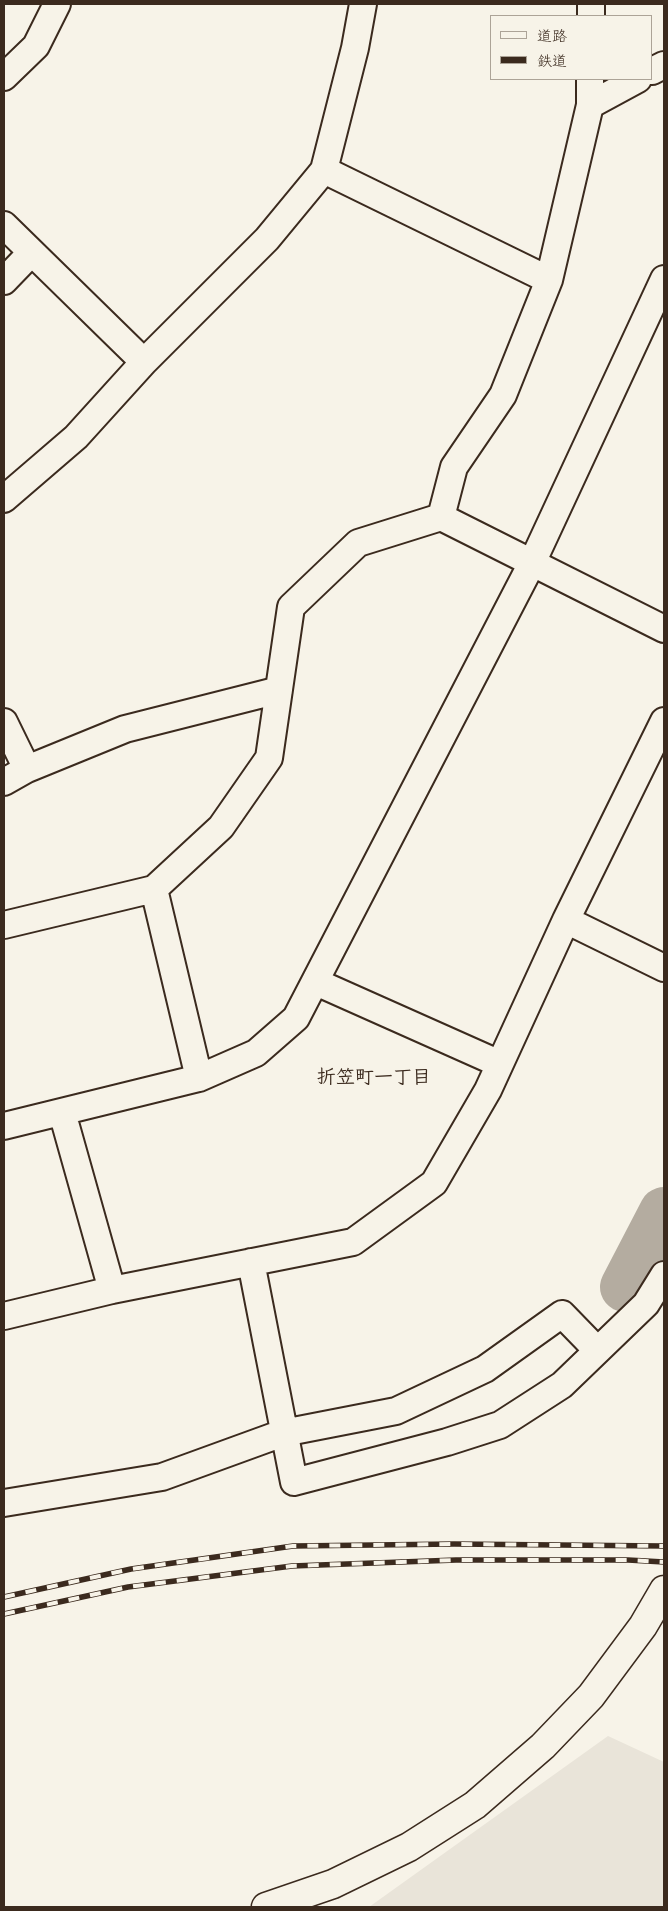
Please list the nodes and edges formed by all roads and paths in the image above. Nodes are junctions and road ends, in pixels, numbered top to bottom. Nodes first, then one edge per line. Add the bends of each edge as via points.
1 (57, 4) edge
2 (363, 4) edge
3 (664, 64) edge
4 (653, 70) edge
5 (4, 78) edge
6 (590, 80) edge
7 (636, 80) edge
8 (590, 105) junction
9 (324, 170) junction
10 (4, 225) edge
11 (31, 253) junction
12 (664, 279) edge
13 (4, 280) edge
14 (549, 280) junction
15 (144, 362) junction
16 (4, 499) edge
17 (441, 516) junction
18 (532, 562) junction
19 (664, 629) edge
20 (279, 690) junction
21 (664, 721) edge
22 (4, 722) edge
23 (26, 769) junction
24 (4, 782) edge
25 (154, 889) junction
26 (566, 920) junction
27 (4, 925) edge
28 (664, 968) edge
29 (316, 982) junction
30 (500, 1064) junction
31 (199, 1078) junction
32 (62, 1112) junction
33 (4, 1126) edge
34 (251, 1262) junction
35 (664, 1274) edge
36 (112, 1290) junction
37 (4, 1316) edge
38 (597, 1350) junction
39 (283, 1433) junction
40 (4, 1504) edge
41 (664, 1590) edge
42 (266, 1907) edge

1 - 5 street via 36,46
2 - 9 street
3 - 4 street
6 - 8 street
7 - 8 street
8 - 14 street
9 - 14 street
9 - 15 street via 267,239
10 - 11 street
11 - 13 street
11 - 15 street
12 - 18 street
14 - 17 street via 503,395 454,467
15 - 16 street via 76,437
17 - 18 street
17 - 20 street via 358,543 291,607
18 - 19 street
18 - 29 street
20 - 23 street via 125,729
20 - 25 street via 269,758 221,827
21 - 26 street
22 - 23 street
23 - 24 street
25 - 27 street
25 - 31 street
26 - 28 street
26 - 30 street
29 - 30 street
29 - 31 street via 296,1018 256,1053
30 - 34 street via 434,1183 353,1242
31 - 32 street
32 - 33 street
32 - 36 street
34 - 36 street
34 - 39 street
35 - 38 street via 646,1304
36 - 37 street
38 - 39 street via 562,1314 485,1369 396,1411
38 - 39 street via 562,1385 500,1425 447,1442 294,1482
39 - 40 street via 162,1477
41 - 42 street via 643,1626 590,1696 543,1746 475,1805 400,1851 333,1884

